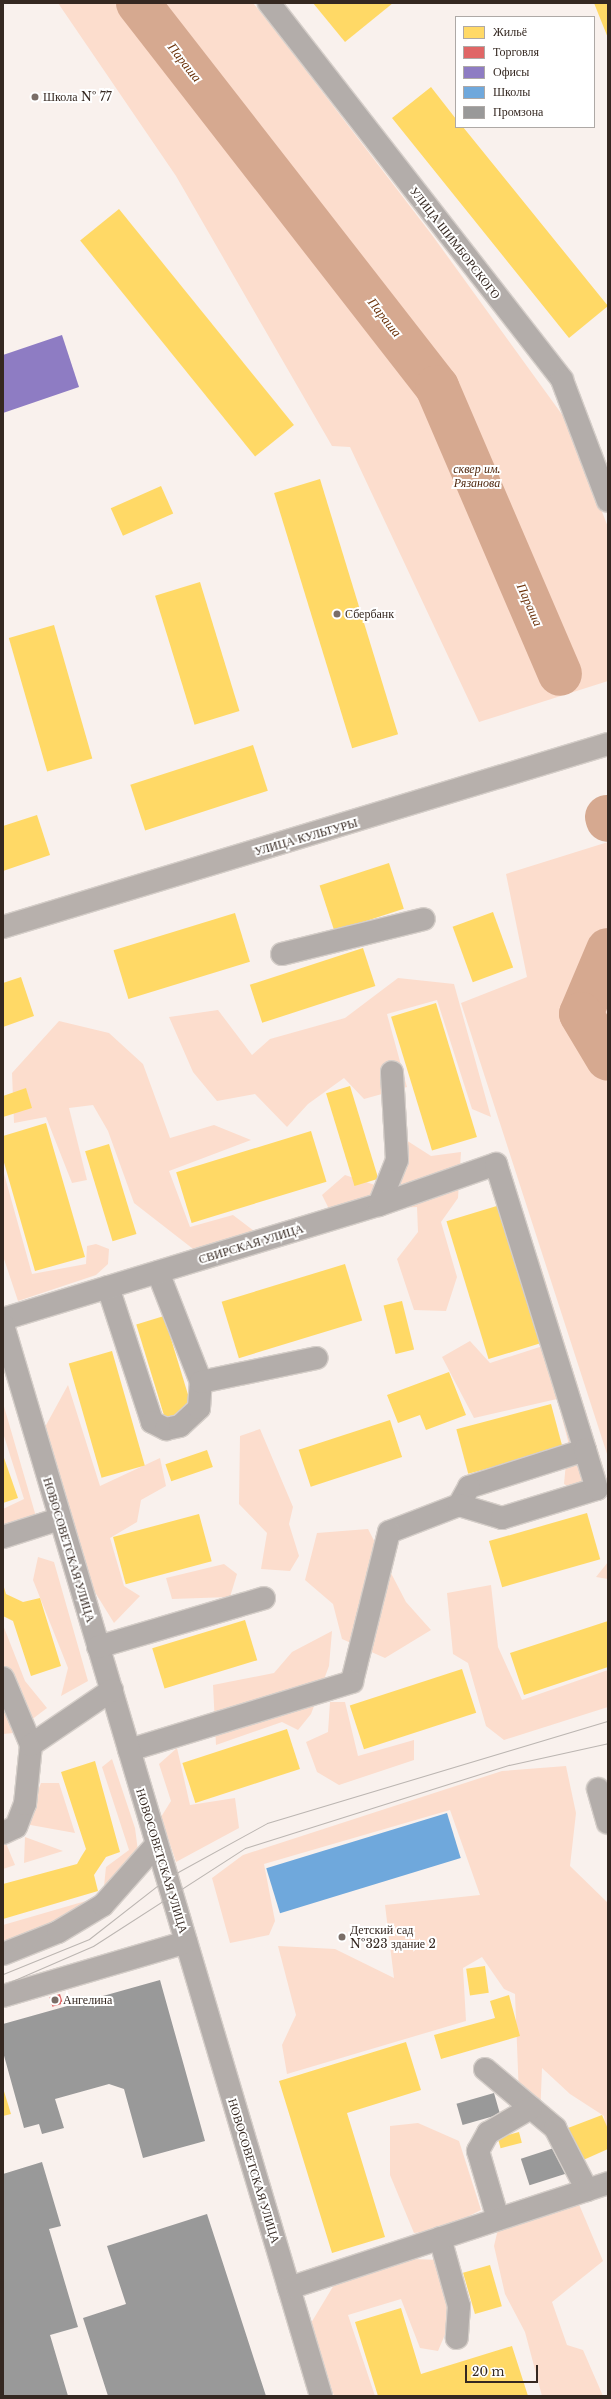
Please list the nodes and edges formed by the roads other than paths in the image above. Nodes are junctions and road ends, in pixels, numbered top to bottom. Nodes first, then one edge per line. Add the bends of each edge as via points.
1 (269, 3) edge
2 (608, 501) edge
3 (608, 744) edge
4 (424, 919) dead end
5 (3, 927) edge
6 (282, 954) dead end
7 (392, 1072) dead end
8 (379, 1205) junction
9 (158, 1272) junction
10 (108, 1287) junction
11 (3, 1319) edge
12 (3, 1326) edge
13 (317, 1358) dead end
14 (201, 1382) junction
15 (585, 1450) junction
16 (459, 1505) junction
17 (59, 1519) junction
18 (3, 1537) edge
19 (264, 1598) dead end
20 (98, 1647) junction
21 (3, 1678) edge
22 (112, 1690) junction
23 (31, 1745) junction
24 (129, 1750) junction
25 (598, 1788) dead end
26 (608, 1823) edge
27 (3, 1833) edge
28 (157, 1844) junction
29 (186, 1942) junction
30 (3, 1954) edge
31 (3, 1996) edge
32 (485, 2069) dead end
33 (531, 2108) junction
34 (608, 2183) edge
35 (587, 2190) junction
36 (498, 2219) junction
37 (440, 2238) junction
38 (289, 2288) junction
39 (457, 2338) dead end
40 (321, 2396) edge

1 - 2 street, УЛИЦА ШИМБОРСКОГО via 562,380
3 - 5 main road, УЛИЦА КУЛЬТУРЫ
4 - 6 street
7 - 8 street via 397,1160
8 - 9 street, СВИРСКАЯ УЛИЦА
8 - 15 street, СВИРСКАЯ УЛИЦА via 496,1164
9 - 10 street, СВИРСКАЯ УЛИЦА
9 - 14 street
10 - 11 street, СВИРСКАЯ УЛИЦА
10 - 14 street via 152,1422 166,1429 180,1426 199,1408
12 - 17 street, НОВОСОВЕТСКАЯ УЛИЦА
13 - 14 street
15 - 16 street via 469,1487
15 - 16 street via 597,1490 502,1518
16 - 24 street via 389,1532 352,1682
17 - 18 street
17 - 20 street, НОВОСОВЕТСКАЯ УЛИЦА
19 - 20 street
20 - 22 street, НОВОСОВЕТСКАЯ УЛИЦА
21 - 23 street
22 - 23 street
22 - 24 street, НОВОСОВЕТСКАЯ УЛИЦА
23 - 27 street via 25,1804 16,1827
24 - 28 street, НОВОСОВЕТСКАЯ УЛИЦА
25 - 26 street
28 - 29 street, НОВОСОВЕТСКАЯ УЛИЦА
28 - 30 street via 103,1904 58,1932
29 - 31 street
29 - 38 street, НОВОСОВЕТСКАЯ УЛИЦА
32 - 33 street
33 - 35 street via 555,2128
33 - 36 street via 488,2133 478,2151
34 - 35 street
35 - 36 street
36 - 37 street
37 - 38 street
37 - 39 street via 459,2306
38 - 40 street, НОВОСОВЕТСКАЯ УЛИЦА

